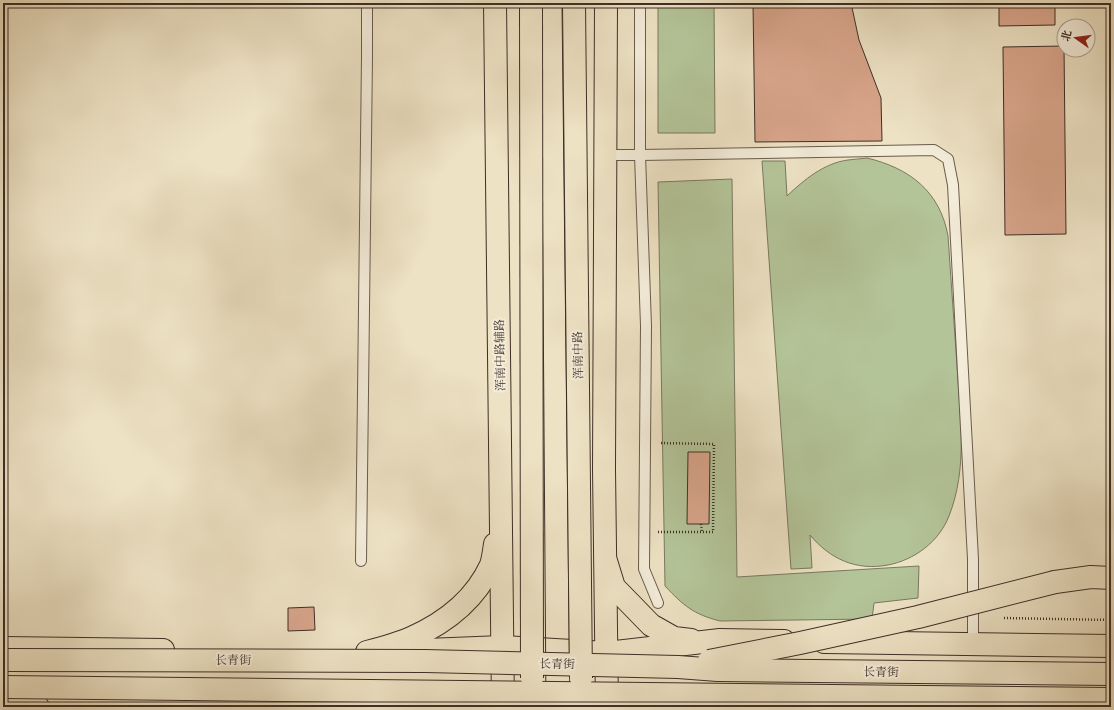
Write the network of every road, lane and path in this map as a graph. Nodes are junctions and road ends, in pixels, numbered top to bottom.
1 (366, 3) edge
2 (495, 3) edge
3 (531, 3) edge
4 (574, 3) edge
5 (606, 3) edge
6 (640, 3) edge
7 (605, 155) junction
8 (640, 156) junction
9 (657, 444) dead end
10 (502, 514) junction
11 (701, 524) dead end
12 (702, 532) junction
13 (657, 540) dead end
14 (361, 561) dead end
15 (606, 561) junction
16 (1111, 578) edge
17 (658, 603) dead end
18 (973, 617) junction
19 (1111, 620) edge
20 (704, 642) junction
21 (973, 644) junction
22 (1111, 646) edge
23 (502, 647) junction
24 (3, 648) edge
25 (367, 652) junction
26 (606, 653) junction
27 (3, 660) edge
28 (678, 667) junction
29 (1111, 674) edge
30 (3, 687) edge
31 (3, 698) edge
32 (1111, 699) edge
33 (38, 707) edge
34 (503, 707) edge
35 (533, 707) edge
36 (582, 707) edge
37 (607, 707) edge

1 - 14 lane
2 - 10 main road, 浑南中路辅路
3 - 35 main road, bridge
4 - 36 main road, 浑南中路, bridge
5 - 7 main road
6 - 8 lane
7 - 8 lane
7 - 15 main road
8 - 17 lane
8 - 18 lane
9 - 12 path
10 - 23 main road, 浑南中路辅路
10 - 25 main road
11 - 12 path
12 - 13 path
15 - 20 main road
15 - 26 main road
16 - 28 main road, bridge
18 - 19 path
18 - 21 lane
20 - 21 main road
20 - 26 main road
21 - 22 main road
23 - 25 main road
23 - 26 main road
23 - 34 main road, 浑南中路辅路
24 - 25 main road
26 - 37 main road
27 - 28 main road, 长青街, bridge
28 - 29 main road, 长青街, bridge
30 - 32 main road, 长青街, bridge
31 - 33 main road

